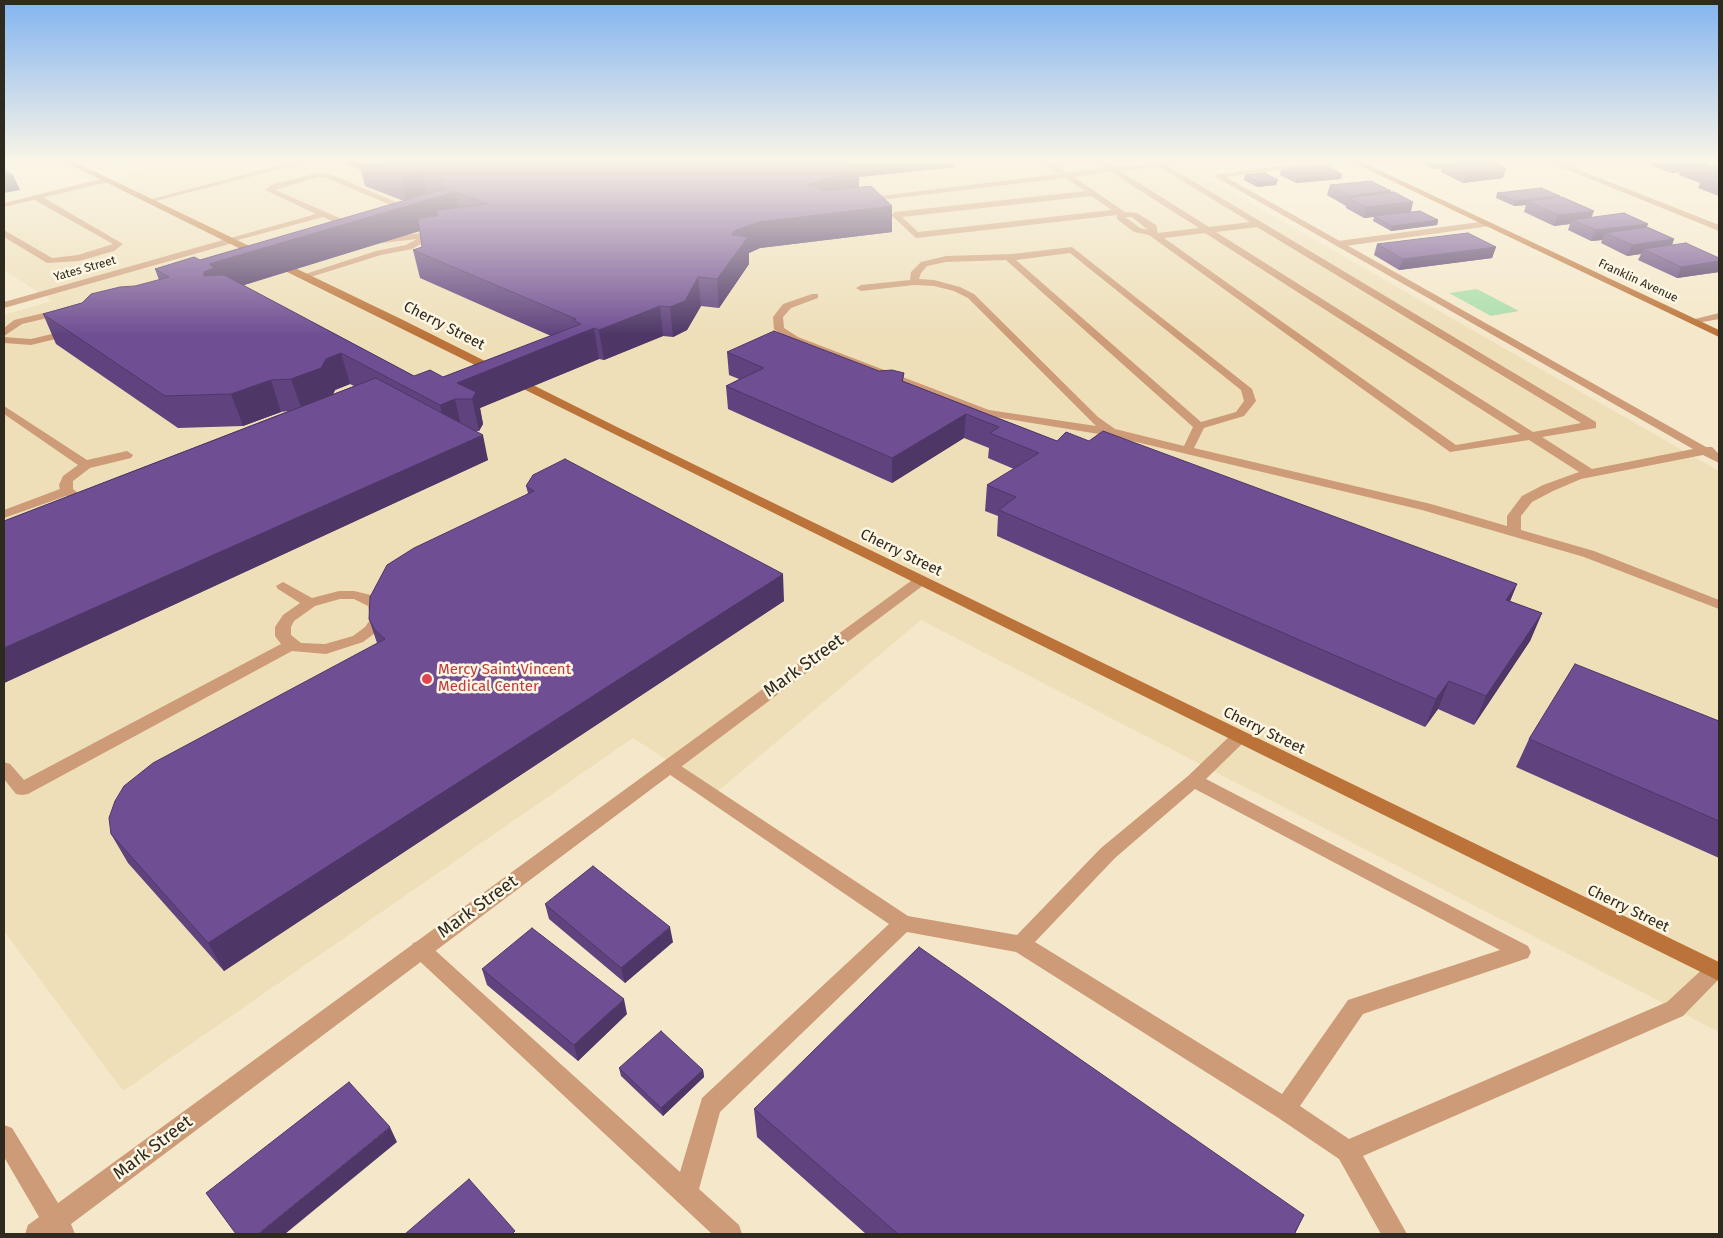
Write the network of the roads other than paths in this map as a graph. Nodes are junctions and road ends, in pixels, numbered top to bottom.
1 (77, 220) edge
2 (186, 220) edge
3 (304, 220) edge
4 (337, 220) edge
5 (434, 220) edge
6 (900, 220) edge
7 (1059, 220) edge
8 (1142, 220) edge
9 (1190, 220) edge
10 (1251, 220) edge
11 (1295, 220) edge
12 (1478, 220) edge
13 (1698, 220) edge
14 (1258, 224) junction
15 (1487, 224) junction
16 (1719, 228) edge
17 (1206, 230) junction
18 (4, 233) edge
19 (426, 235) junction
20 (1154, 235) junction
21 (382, 240) junction
22 (230, 241) junction
23 (1338, 244) junction
24 (379, 252) junction
25 (1012, 257) junction
26 (304, 276) junction
27 (914, 282) junction
28 (861, 288) dead end
29 (815, 296) dead end
30 (4, 305) edge
31 (52, 314) edge
32 (1719, 316) edge
33 (1692, 321) junction
34 (71, 328) edge
35 (4, 333) edge
36 (1719, 334) edge
37 (4, 340) edge
38 (4, 408) edge
39 (1199, 426) junction
40 (1111, 432) junction
41 (1531, 436) junction
42 (1719, 448) edge
43 (1187, 451) junction
44 (1704, 451) junction
45 (127, 455) dead end
46 (1719, 459) edge
47 (86, 466) junction
48 (1591, 474) junction
49 (67, 491) junction
50 (102, 497) edge
51 (4, 514) edge
52 (1514, 533) junction
53 (920, 580) junction
54 (283, 586) dead end
55 (310, 603) junction
56 (1719, 605) edge
57 (292, 645) junction
58 (1239, 737) junction
59 (669, 766) junction
60 (4, 768) edge
61 (1194, 780) junction
62 (903, 923) junction
63 (1021, 944) junction
64 (420, 949) junction
65 (1717, 971) edge
66 (1285, 1109) junction
67 (4, 1136) edge
68 (1347, 1151) junction
69 (686, 1194) junction
70 (52, 1230) edge
71 (730, 1234) edge
72 (1395, 1234) edge

1 - 18 street
2 - 22 main road, Cherry Street
3 - 22 street, Yates Street
4 - 21 street
5 - 19 street
6 - 7 street
8 - 20 street
9 - 17 street
10 - 14 street
11 - 23 street
12 - 15 main road, Franklin Avenue
13 - 16 street
14 - 17 street
14 - 41 street
15 - 23 street
15 - 33 main road, Franklin Avenue
17 - 20 street
17 - 41 street
19 - 21 street
19 - 24 street
20 - 41 street
21 - 24 street
22 - 26 main road, Cherry Street
22 - 30 street, Yates Street
23 - 44 street
24 - 26 street
25 - 27 street
25 - 39 street
25 - 39 street
26 - 53 main road, Cherry Street
27 - 28 street
27 - 40 street
29 - 40 street
31 - 35 street
32 - 33 street
33 - 36 main road, Franklin Avenue
34 - 37 street
38 - 47 street
39 - 43 street
40 - 43 street
41 - 48 street
42 - 44 street
43 - 52 street
44 - 46 street
44 - 48 street
45 - 47 street
47 - 49 street
48 - 52 street
49 - 50 street
49 - 51 street
52 - 56 street
53 - 58 main road, Cherry Street
53 - 59 street, Mark Street
54 - 55 street
55 - 57 street
55 - 57 street
57 - 60 street
58 - 61 street
58 - 65 main road, Cherry Street
59 - 62 street
59 - 64 street, Mark Street
61 - 63 street
61 - 66 street
62 - 63 street
62 - 69 street
63 - 66 street
64 - 69 street
64 - 70 street, Mark Street
65 - 68 street
66 - 68 street
67 - 70 street
68 - 72 street
69 - 71 street

